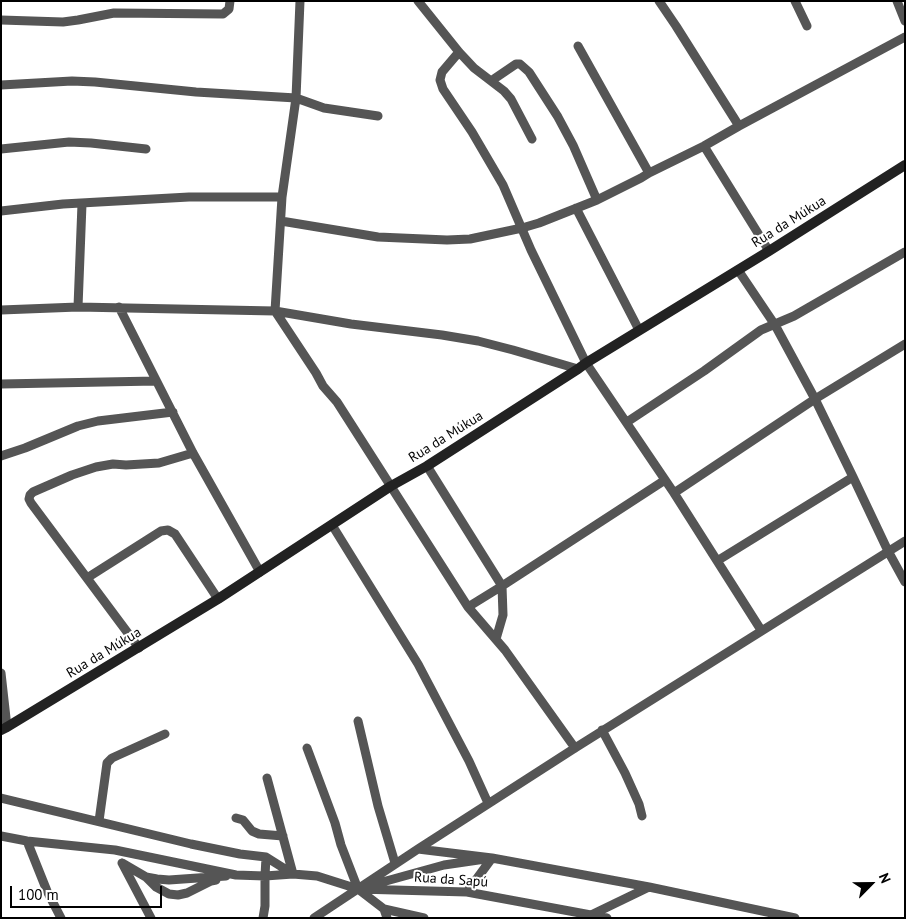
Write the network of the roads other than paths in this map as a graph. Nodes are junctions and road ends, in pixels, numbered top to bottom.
1 (230, 1) edge
2 (300, 1) edge
3 (418, 1) edge
4 (659, 1) edge
5 (794, 1) edge
6 (897, 1) edge
7 (1, 20) edge
8 (905, 21) edge
9 (807, 26) dead end
10 (905, 37) edge
11 (578, 46) dead end
12 (459, 52) junction
13 (491, 81) junction
14 (1, 85) edge
15 (296, 98) junction
16 (378, 116) dead end
17 (739, 126) junction
18 (532, 139) dead end
19 (704, 146) junction
20 (1, 149) edge
21 (146, 150) dead end
22 (905, 165) edge
23 (650, 173) junction
24 (282, 197) junction
25 (597, 200) junction
26 (82, 204) junction
27 (576, 208) junction
28 (1, 211) edge
29 (281, 221) junction
30 (522, 228) junction
31 (769, 251) junction
32 (905, 252) edge
33 (738, 270) junction
34 (78, 307) junction
35 (119, 307) junction
36 (1, 310) edge
37 (275, 311) junction
38 (775, 325) junction
39 (639, 330) junction
40 (905, 344) edge
41 (582, 366) junction
42 (156, 381) junction
43 (1, 384) edge
44 (815, 399) junction
45 (173, 412) junction
46 (627, 422) junction
47 (193, 453) junction
48 (1, 456) edge
49 (427, 466) junction
50 (854, 477) junction
51 (665, 480) junction
52 (391, 486) junction
53 (674, 493) junction
54 (332, 525) junction
55 (905, 541) edge
56 (888, 551) junction
57 (717, 561) junction
58 (260, 572) junction
59 (87, 578) junction
60 (905, 582) edge
61 (502, 586) junction
62 (218, 599) junction
63 (468, 607) junction
64 (761, 630) junction
65 (496, 638) junction
66 (138, 648) junction
67 (1, 672) edge
68 (358, 721) dead end
69 (4, 729) edge
70 (602, 730) junction
71 (165, 734) dead end
72 (308, 748) dead end
73 (575, 748) junction
74 (267, 778) dead end
75 (1, 798) edge
76 (488, 803) junction
77 (642, 816) dead end
78 (236, 818) dead end
79 (99, 821) junction
80 (1, 836) edge
81 (283, 836) junction
82 (27, 841) junction
83 (418, 849) junction
84 (115, 850) junction
85 (266, 857) junction
86 (492, 858) junction
87 (122, 863) junction
88 (395, 863) junction
89 (293, 874) junction
90 (236, 875) junction
91 (264, 876) junction
92 (146, 877) junction
93 (649, 887) junction
94 (358, 889) junction
95 (467, 892) junction
96 (386, 914) edge
97 (591, 915) junction
98 (61, 918) edge
99 (151, 918) edge
100 (263, 918) edge
101 (314, 918) edge
102 (424, 918) edge
103 (607, 918) edge
104 (795, 918) edge

1 - 7 street
2 - 15 street
3 - 12 street
4 - 17 street
5 - 9 street
6 - 8 street
10 - 17 street
11 - 23 street
12 - 13 street
12 - 30 street
13 - 18 street
13 - 25 street
14 - 15 street
15 - 16 street
15 - 24 street
17 - 19 street
19 - 23 street
19 - 31 street
20 - 21 street
22 - 31 street, Rua da Múkua
23 - 25 street
24 - 26 street
24 - 29 street
25 - 27 street
26 - 28 street
26 - 34 street
27 - 30 street
27 - 39 street
29 - 30 street
29 - 37 street
30 - 41 street
31 - 33 street, Rua da Múkua
32 - 38 street
33 - 38 street
33 - 39 street, Rua da Múkua
34 - 35 street
34 - 36 street
35 - 37 street
35 - 42 street
37 - 41 street
37 - 52 street
38 - 44 street
38 - 46 street
39 - 41 street, Rua da Múkua
40 - 44 street
41 - 46 street
41 - 49 street, Rua da Múkua
42 - 43 street
42 - 45 street
44 - 50 street
44 - 53 street
45 - 47 street
45 - 48 street
46 - 51 street
47 - 58 street
47 - 59 street
49 - 52 street, Rua da Múkua
49 - 61 street
50 - 56 street
50 - 57 street
51 - 53 street
51 - 61 street
52 - 54 street, Rua da Múkua
52 - 63 street
53 - 57 street
54 - 58 street, Rua da Múkua
54 - 76 street
55 - 56 street
56 - 60 street
56 - 64 street
57 - 64 street
58 - 62 street, Rua da Múkua
59 - 62 street
59 - 66 street
61 - 63 street
61 - 65 street
62 - 66 street, Rua da Múkua
63 - 65 street
64 - 70 street
65 - 73 street
66 - 69 street, Rua da Múkua
67 - 69 street
68 - 88 street
70 - 73 street
70 - 77 street
71 - 79 street
72 - 94 street
73 - 76 street
74 - 81 street
75 - 79 street, Rua da Sapú
76 - 83 street
78 - 81 street
79 - 85 street, Rua da Sapú
80 - 82 street, Rua da Sapú
81 - 89 street
82 - 84 street, Rua da Sapú
82 - 98 street
83 - 86 street
83 - 88 street
84 - 87 street
84 - 90 street, Rua da Sapú
85 - 89 street, Rua da Sapú
85 - 91 street
86 - 93 street
86 - 94 street
86 - 95 street
87 - 92 street
87 - 99 street
88 - 94 street
89 - 91 street, Rua da Sapú
89 - 94 street, Rua da Sapú
90 - 91 street, Rua da Sapú
90 - 92 street
90 - 92 street
91 - 100 street
93 - 97 street
93 - 104 street
94 - 95 street, Rua da Sapú
94 - 96 street
94 - 101 street
95 - 97 street, Rua da Sapú
96 - 102 street
97 - 103 street, Rua da Sapú

